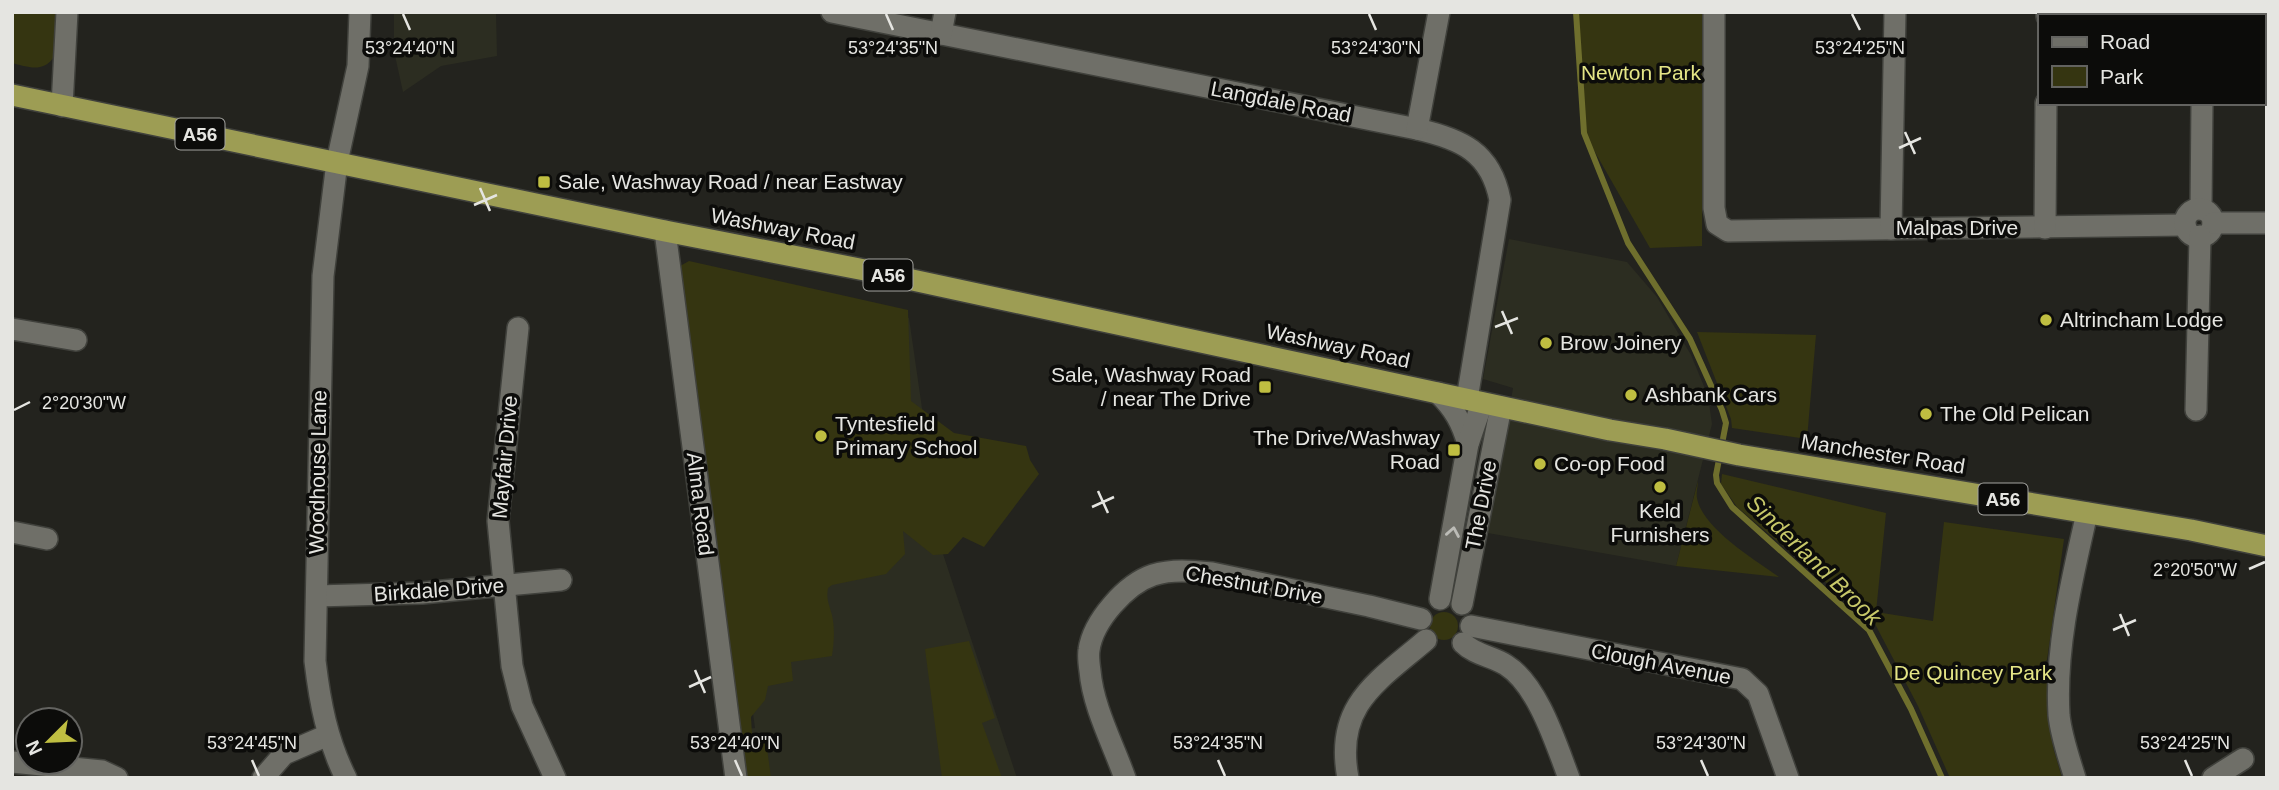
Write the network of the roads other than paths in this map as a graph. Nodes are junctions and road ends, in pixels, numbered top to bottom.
1 (67, 12) edge
2 (360, 12) edge
3 (832, 12) edge
4 (945, 12) edge
5 (1439, 12) edge
6 (1714, 12) edge
7 (1895, 12) edge
8 (941, 34) junction
9 (12, 95) edge
10 (2046, 105) edge
11 (2202, 105) edge
12 (62, 106) junction
13 (1417, 129) junction
14 (337, 163) junction
15 (2200, 223) junction
16 (2267, 223) edge
17 (2045, 228) junction
18 (1891, 229) junction
19 (665, 231) junction
20 (518, 328) dead end
21 (12, 330) edge
22 (76, 340) dead end
23 (1438, 393) junction
24 (1483, 403) junction
25 (2196, 410) dead end
26 (1468, 444) junction
27 (1739, 455) joint
28 (2087, 513) junction
29 (12, 533) edge
30 (47, 539) dead end
31 (2267, 546) edge
32 (561, 580) dead end
33 (505, 586) junction
34 (317, 596) junction
35 (1440, 599) junction
36 (1462, 604) junction
37 (1423, 630) junction
38 (1467, 634) junction
39 (328, 735) junction
40 (2242, 759) dead end
41 (12, 762) edge
42 (117, 778) edge
43 (263, 778) edge
44 (346, 778) edge
45 (555, 778) edge
46 (736, 778) edge
47 (1125, 778) edge
48 (1348, 778) edge
49 (1569, 778) edge
50 (1788, 778) edge
51 (2075, 778) edge
52 (2213, 778) edge

1 - 12 street
2 - 14 street, Woodhouse Lane
3 - 8 street, Langdale Road
4 - 8 street
5 - 13 street
6 - 18 street, Malpas Drive
7 - 18 street
8 - 13 street, Langdale Road
9 - 12 highway, Washway Road / A56
10 - 17 street
11 - 15 street
12 - 14 highway, Washway Road / A56
13 - 24 street, Langdale Road
14 - 19 highway, Washway Road / A56
14 - 34 street, Woodhouse Lane
15 - 16 street, Malpas Drive
15 - 17 street, Malpas Drive
15 - 25 street
17 - 18 street, Malpas Drive
19 - 23 highway, Washway Road / A56
19 - 46 street, Alma Road
20 - 33 street, Mayfair Drive
21 - 22 street
23 - 24 highway, Washway Road / A56
23 - 26 street, The Drive
24 - 26 street, The Drive
24 - 27 highway, Washway Road / A56
24 - 36 street, The Drive
35 -> 26 street, The Drive
27 - 28 highway, Manchester Road / A56
28 - 31 highway, Manchester Road / A56
28 - 51 street
29 - 30 street
32 - 33 street, Birkdale Drive
33 - 34 street, Birkdale Drive
33 - 45 street, Mayfair Drive
34 - 39 street, Woodhouse Lane
35 - 36 street
35 - 37 street
36 - 38 street
37 - 38 street
37 - 47 street, Chestnut Drive
37 - 48 street
38 - 49 street
38 - 50 street, Clough Avenue
39 - 43 street
39 - 44 street, Woodhouse Lane
40 - 52 street
41 - 42 street

